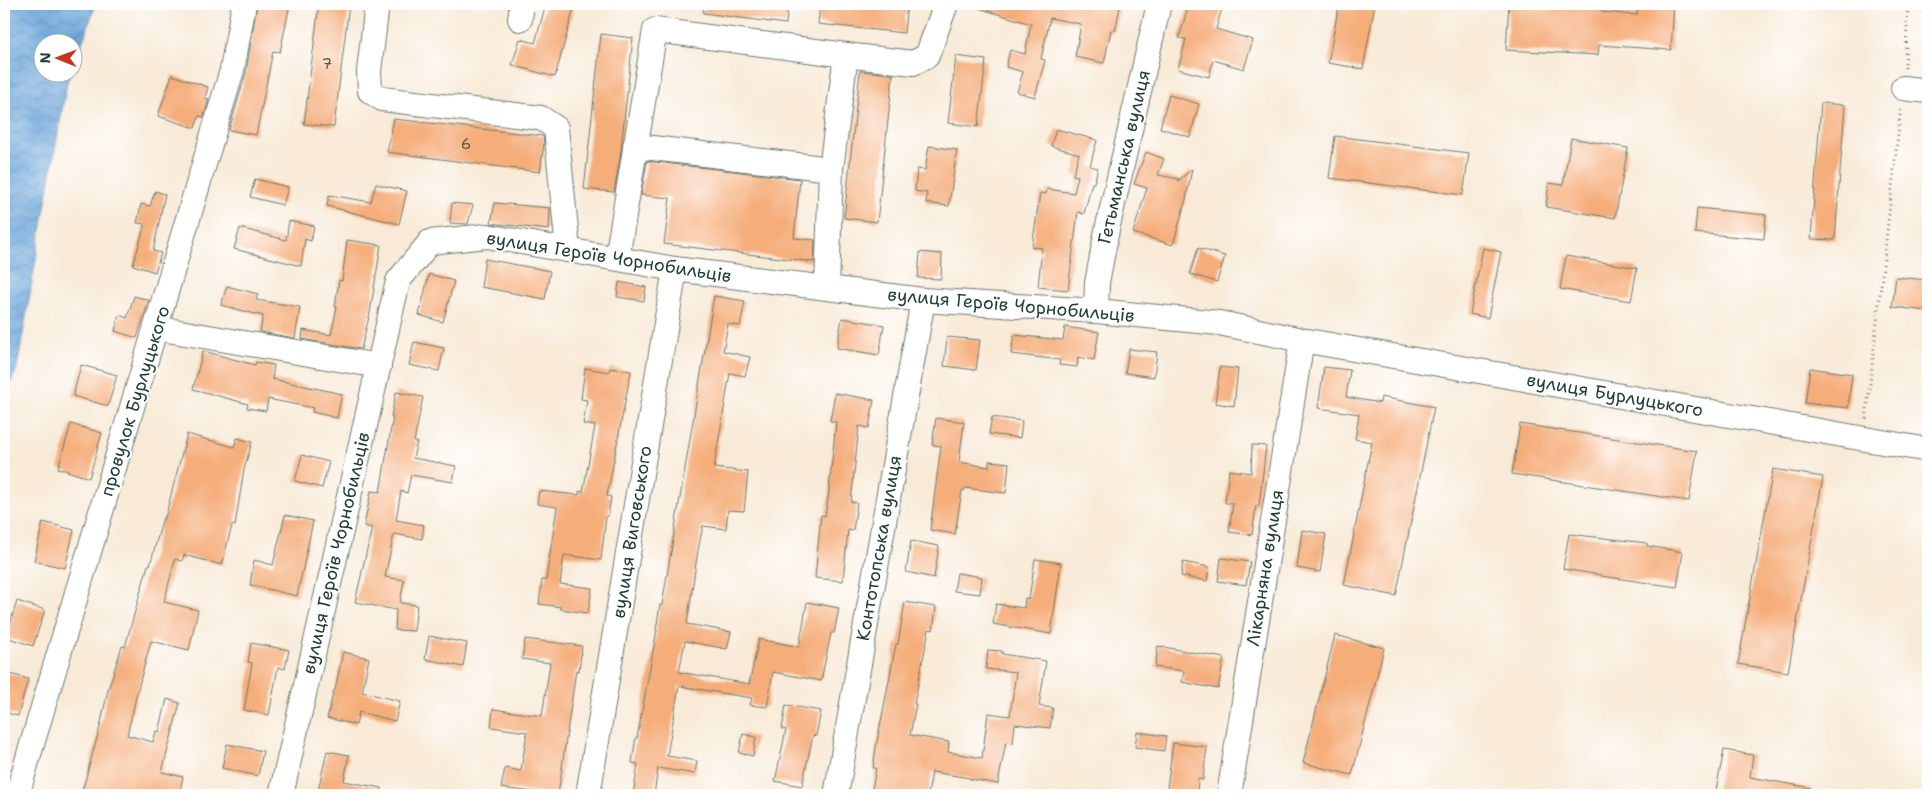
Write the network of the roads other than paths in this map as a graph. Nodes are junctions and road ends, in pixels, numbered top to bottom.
1 (244, 4) edge
2 (377, 4) edge
3 (946, 4) edge
4 (1159, 4) edge
5 (846, 55) junction
6 (1903, 88) road end
7 (1928, 91) edge
8 (636, 146) junction
9 (831, 170) junction
10 (568, 250) junction
11 (617, 258) junction
12 (675, 269) junction
13 (827, 288) junction
14 (923, 300) junction
15 (1096, 311) junction
16 (156, 328) junction
17 (1302, 340) junction
18 (379, 366) junction
19 (1928, 450) edge
20 (17, 795) edge
21 (280, 795) edge
22 (588, 795) edge
23 (836, 795) edge
24 (1229, 795) edge

1 - 16 street, провулок Бурлуцького
2 - 10 street
3 - 5 street
4 - 15 street, Гетьманська вулиця
5 - 8 street
5 - 9 street
6 - 7 street
8 - 9 street
8 - 11 street
9 - 13 street
10 - 11 street, вулиця Героїв Чорнобильців
10 - 18 street, вулиця Героїв Чорнобильців
11 - 12 street, вулиця Героїв Чорнобильців
12 - 13 street, вулиця Героїв Чорнобильців
12 - 22 street, вулиця Виговського
13 - 14 street, вулиця Героїв Чорнобильців
14 - 15 street, вулиця Героїв Чорнобильців
14 - 23 street, Контотопська вулиця
15 - 17 street, вулиця Героїв Чорнобильців
16 - 18 street
16 - 20 street, провулок Бурлуцького
17 - 19 street, вулиця Бурлуцького
17 - 24 street, Лікарняна вулиця
18 - 21 street, вулиця Героїв Чорнобильців

